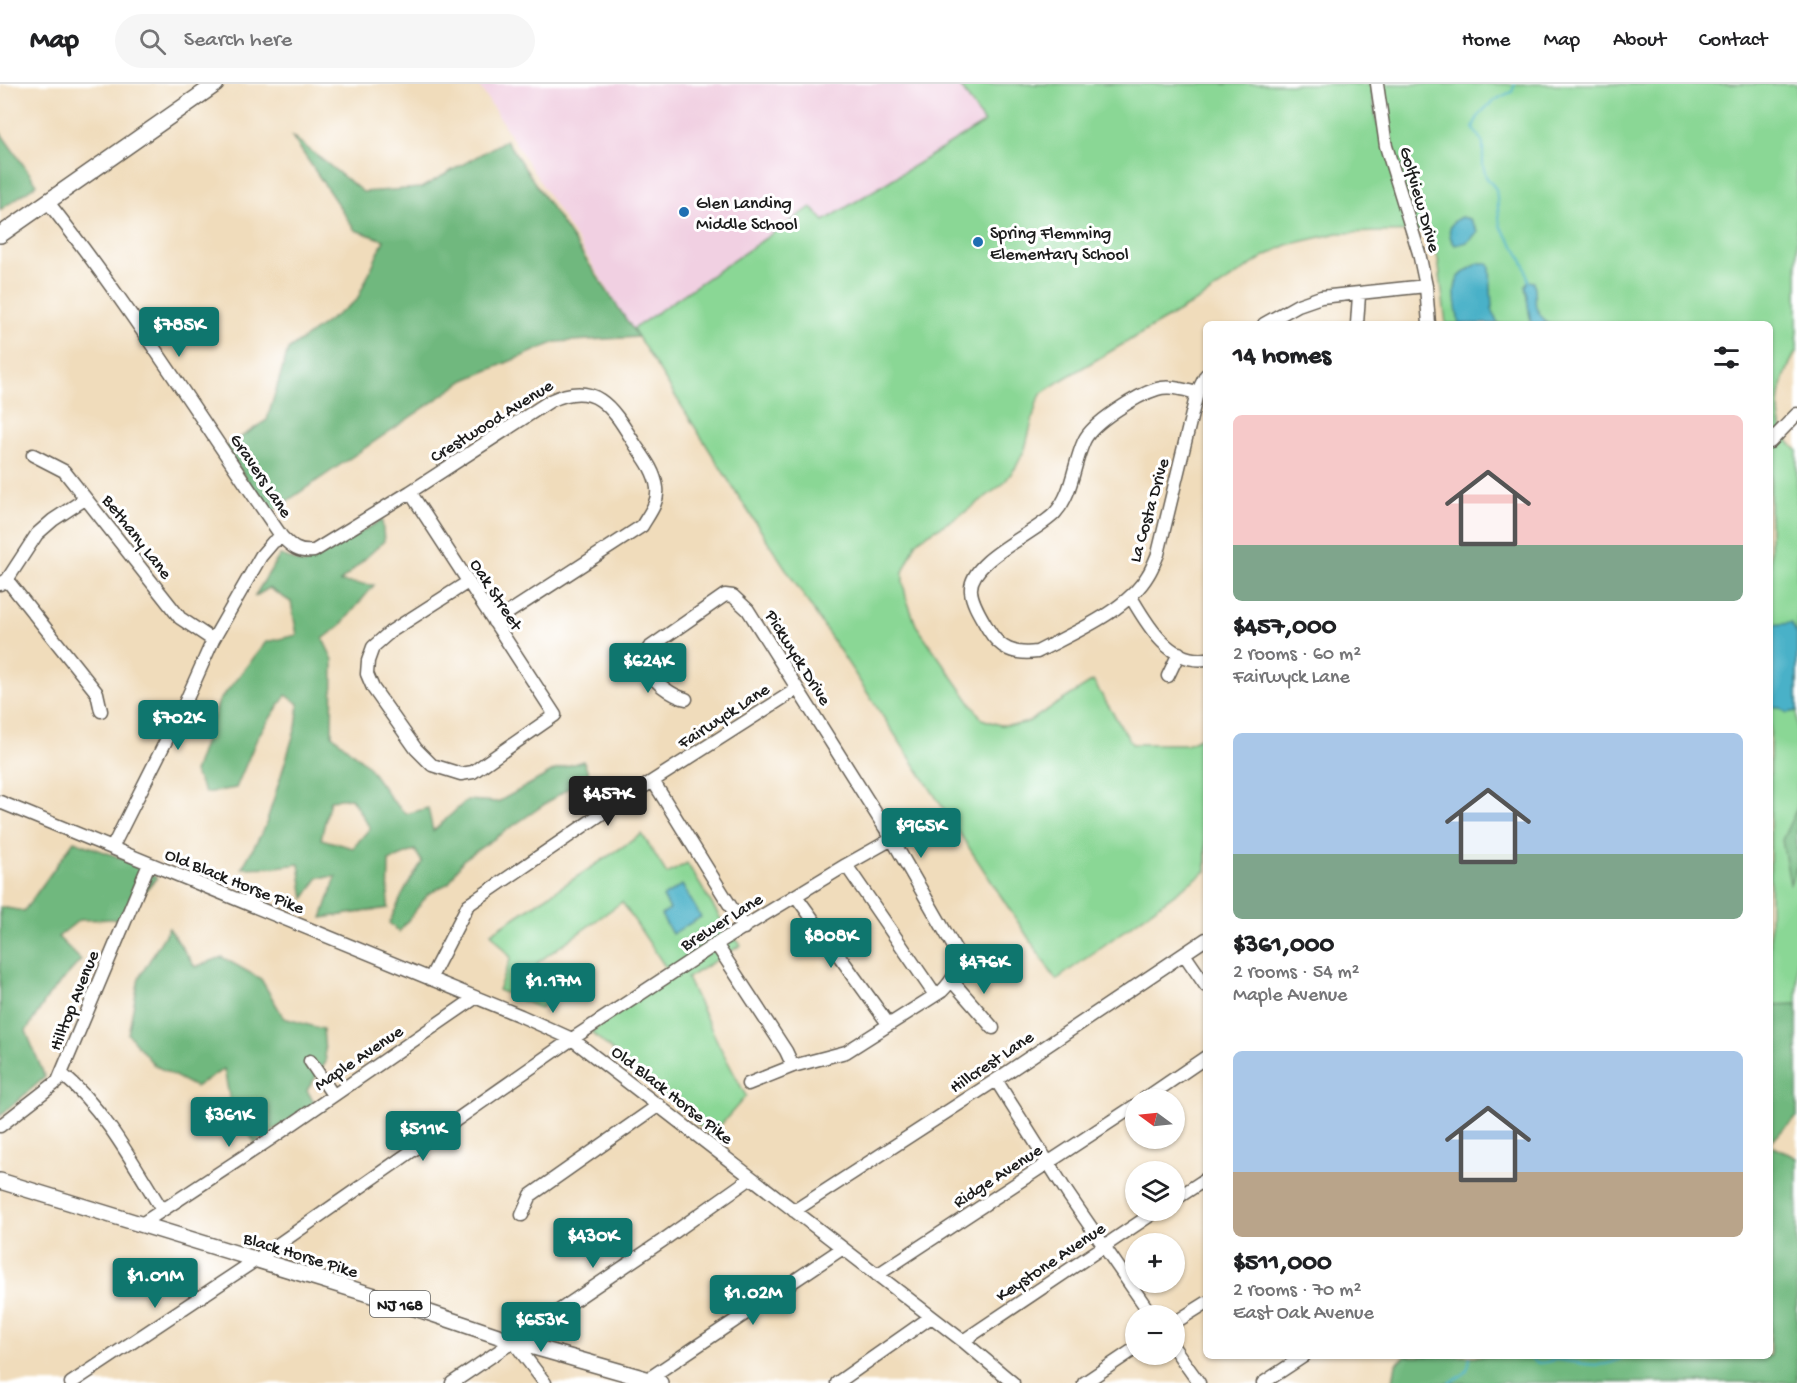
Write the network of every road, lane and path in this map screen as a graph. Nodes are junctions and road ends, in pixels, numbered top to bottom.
1 (216, 84) edge
2 (1377, 84) edge
3 (46, 201) junction
4 (0, 235) edge
5 (1426, 286) junction
6 (1359, 295) junction
7 (1269, 321) edge
8 (1357, 321) edge
9 (1429, 321) edge
10 (1203, 381) edge
11 (1197, 393) junction
12 (1797, 414) edge
13 (1773, 439) edge
14 (33, 455) dead end
15 (410, 492) junction
16 (85, 499) junction
17 (282, 537) junction
18 (4, 582) edge
19 (468, 582) junction
20 (1131, 597) junction
21 (494, 622) junction
22 (213, 640) junction
23 (1179, 653) junction
24 (1203, 659) edge
25 (1168, 676) dead end
26 (797, 688) junction
27 (686, 699) dead end
28 (101, 711) dead end
29 (653, 781) junction
30 (0, 802) edge
31 (892, 840) junction
32 (112, 848) junction
33 (149, 864) junction
34 (846, 865) junction
35 (796, 896) junction
36 (744, 928) junction
37 (1203, 941) edge
38 (716, 944) junction
39 (1184, 954) junction
40 (430, 979) junction
41 (952, 981) junction
42 (1203, 982) edge
43 (935, 996) junction
44 (476, 998) junction
45 (889, 1025) junction
46 (993, 1028) dead end
47 (572, 1039) junction
48 (1203, 1059) edge
49 (310, 1061) dead end
50 (793, 1066) junction
51 (62, 1074) junction
52 (996, 1080) junction
53 (748, 1084) dead end
54 (1159, 1089) edge
55 (333, 1095) junction
56 (659, 1105) junction
57 (1125, 1112) edge
58 (0, 1126) edge
59 (1049, 1163) junction
60 (751, 1178) junction
61 (0, 1181) edge
62 (1203, 1181) edge
63 (1185, 1193) edge
64 (162, 1210) junction
65 (794, 1210) junction
66 (522, 1215) dead end
67 (1142, 1221) edge
68 (140, 1225) junction
69 (1104, 1246) junction
70 (843, 1248) junction
71 (256, 1260) junction
72 (877, 1275) junction
73 (1144, 1305) edge
74 (1203, 1306) edge
75 (1185, 1316) edge
76 (931, 1317) junction
77 (513, 1341) junction
78 (963, 1341) junction
79 (1125, 1355) edge
80 (1299, 1359) edge
81 (1185, 1363) edge
82 (649, 1382) edge
83 (71, 1383) edge
84 (452, 1383) edge
85 (545, 1383) edge
86 (837, 1383) edge
87 (1013, 1383) edge
88 (1084, 1383) edge
89 (1199, 1383) edge
90 (1263, 1383) edge

1 - 3 main road
2 - 5 street, Golfview Drive
3 - 4 main road
3 - 17 street, Gravers Lane
5 - 6 street
5 - 9 street, Golfview Drive
6 - 7 street
6 - 8 street
10 - 11 street, La Costa Drive
11 - 20 street, La Costa Drive
11 - 20 street, La Costa Drive
12 - 13 street
14 - 16 street, Bethany Lane
15 - 17 street, Crestwood Avenue
15 - 19 street, Oak Street
15 - 21 street, Crestwood Avenue
16 - 18 street
16 - 22 street, Bethany Lane
17 - 22 street, Gravers Lane
18 - 28 street
19 - 21 street, Oak Street
19 - 21 street, Oak Street
20 - 23 street
22 - 32 street, Gravers Lane
23 - 24 street
23 - 25 street
26 - 27 street, Pickwyck Drive
26 - 29 street, Fairwyck Lane
26 - 31 street, Pickwyck Drive
29 - 36 street
29 - 40 street, Fairwyck Lane
30 - 32 street, Old Black Horse Pike
31 - 34 street, Brewer Lane
31 - 41 street, Pickwyck Drive
32 - 33 street, Old Black Horse Pike
33 - 40 street, Old Black Horse Pike
33 - 51 street, Hilltop Avenue
34 - 35 street, Brewer Lane
34 - 43 street
35 - 36 street, Brewer Lane
35 - 45 street
36 - 38 street, Brewer Lane
37 - 39 street, Hillcrest Lane
38 - 47 street, Brewer Lane
38 - 50 street
39 - 42 street
39 - 52 street, Hillcrest Lane
40 - 44 street, Old Black Horse Pike
41 - 43 street
41 - 46 street
43 - 45 street
44 - 47 street, Old Black Horse Pike
44 - 55 street, Maple Avenue
45 - 50 street
47 - 56 street, Old Black Horse Pike
47 - 71 street, Brewer Lane
48 - 54 street
49 - 55 street
50 - 53 street
51 - 58 street, Hilltop Avenue
51 - 64 street
52 - 59 street
52 - 65 street, Hillcrest Lane
55 - 64 street, Maple Avenue
56 - 60 street, Old Black Horse Pike
56 - 66 street
57 - 59 street, Ridge Avenue
59 - 69 street
59 - 72 street, Ridge Avenue
60 - 65 street, Old Black Horse Pike
60 - 77 street
61 - 68 main road, Black Horse Pike / NJ 168
62 - 63 street
64 - 68 street, Maple Avenue
65 - 70 street, Old Black Horse Pike
67 - 69 street, Keystone Avenue
68 - 71 main road, Black Horse Pike / NJ 168
69 - 73 street
69 - 78 street, Keystone Avenue
70 - 72 street, Old Black Horse Pike
70 - 82 street
71 - 77 main road, Black Horse Pike / NJ 168
71 - 83 street, Brewer Lane
72 - 76 street, Old Black Horse Pike
74 - 75 street
76 - 78 street, Old Black Horse Pike
76 - 86 street
77 - 82 main road, Black Horse Pike / NJ 168
77 - 84 street
77 - 85 street
78 - 87 street, Old Black Horse Pike
79 - 88 street
80 - 90 street
81 - 89 street

